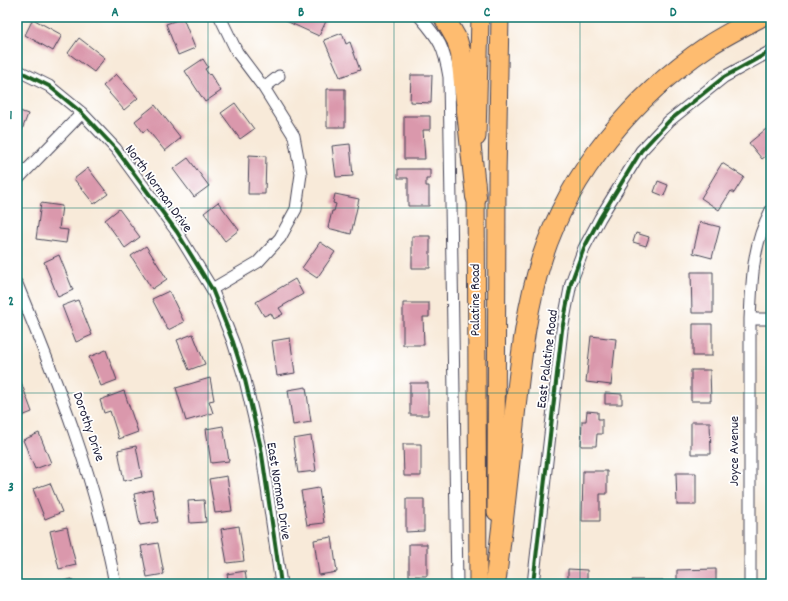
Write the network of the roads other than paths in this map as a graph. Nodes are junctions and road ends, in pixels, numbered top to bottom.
1 (220, 17) edge
2 (420, 17) edge
3 (444, 17) edge
4 (480, 17) edge
5 (500, 17) edge
6 (760, 17) edge
7 (771, 51) edge
8 (17, 70) edge
9 (279, 76) dead end
10 (264, 88) junction
11 (82, 114) junction
12 (17, 180) edge
13 (476, 197) junction
14 (771, 210) edge
15 (17, 284) edge
16 (212, 288) junction
17 (750, 319) junction
18 (771, 319) edge
19 (490, 582) edge
20 (115, 584) edge
21 (281, 584) edge
22 (457, 584) edge
23 (533, 584) edge
24 (750, 584) edge

1 - 10 street
2 - 22 street
3 - 13 highway
4 - 13 main road, Palatine Road
5 - 19 main road, Palatine Road
6 - 19 highway
7 - 23 street, East Palatine Road
8 - 11 street, North Norman Drive
9 - 10 street
10 - 16 street
11 - 12 street
11 - 16 street, North Norman Drive
13 - 19 main road, Palatine Road
14 - 17 street, Joyce Avenue
15 - 20 street, Dorothy Drive
16 - 21 street, East Norman Drive
17 - 18 street
17 - 24 street, Joyce Avenue

